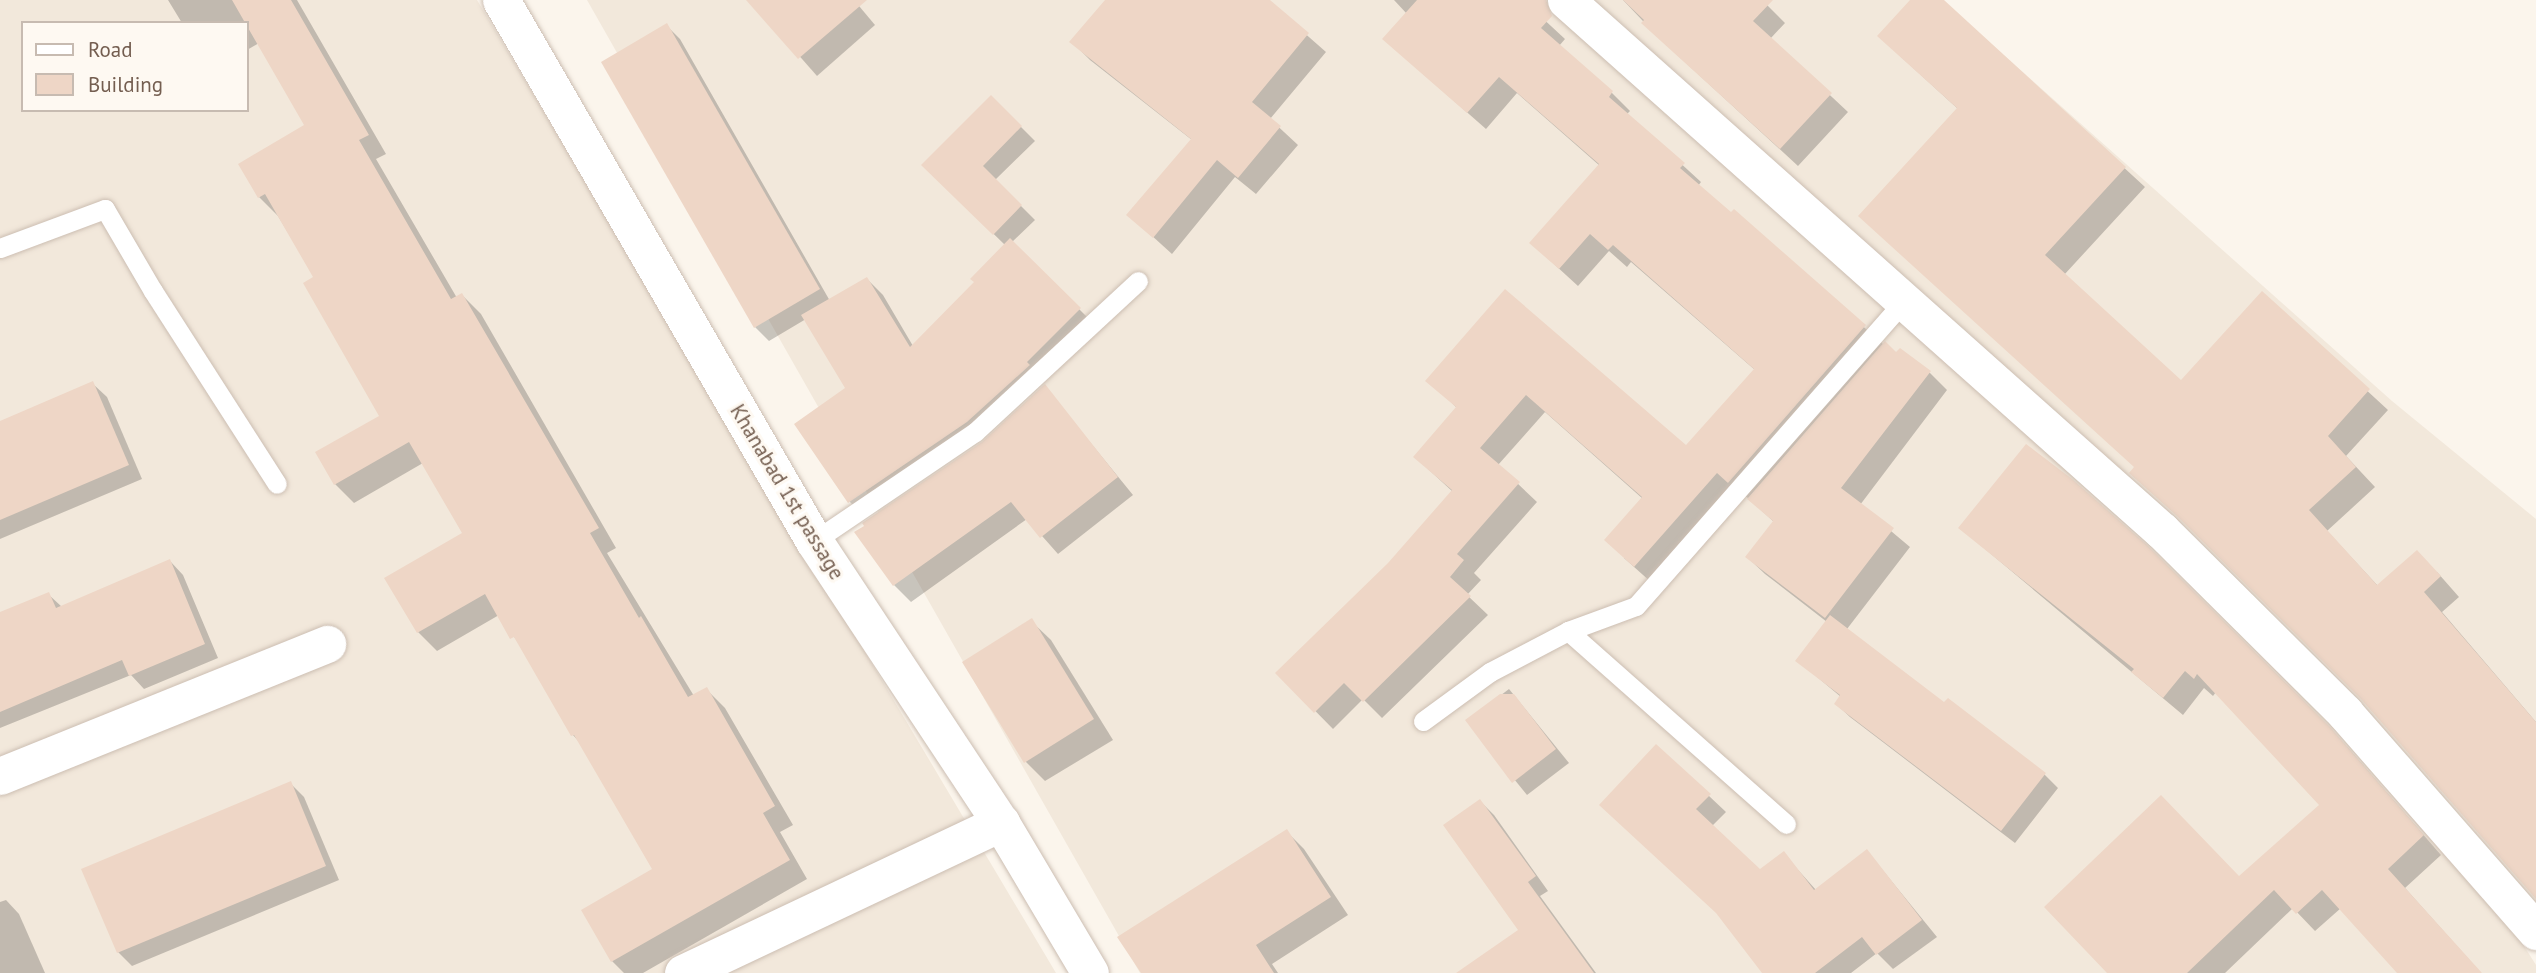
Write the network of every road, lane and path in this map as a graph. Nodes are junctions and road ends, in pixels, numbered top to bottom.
1 (502, 0) edge
2 (1566, 0) edge
3 (0, 248) edge
4 (1138, 281) dead end
5 (1903, 302) junction
6 (277, 484) dead end
7 (814, 541) junction
8 (1568, 631) junction
9 (327, 643) dead end
10 (1423, 721) dead end
11 (0, 776) edge
12 (1001, 824) junction
13 (1786, 824) dead end
14 (2536, 931) edge
15 (684, 973) edge
16 (1090, 973) edge

1 - 7 street, Khanabad 1st passage
2 - 5 street
3 - 6 lane
4 - 7 lane
5 - 8 lane
5 - 14 street
7 - 12 street, Khanabad 1st passage
8 - 10 lane
8 - 13 lane
9 - 11 street
12 - 15 street
12 - 16 street, Khanabad 1st passage

